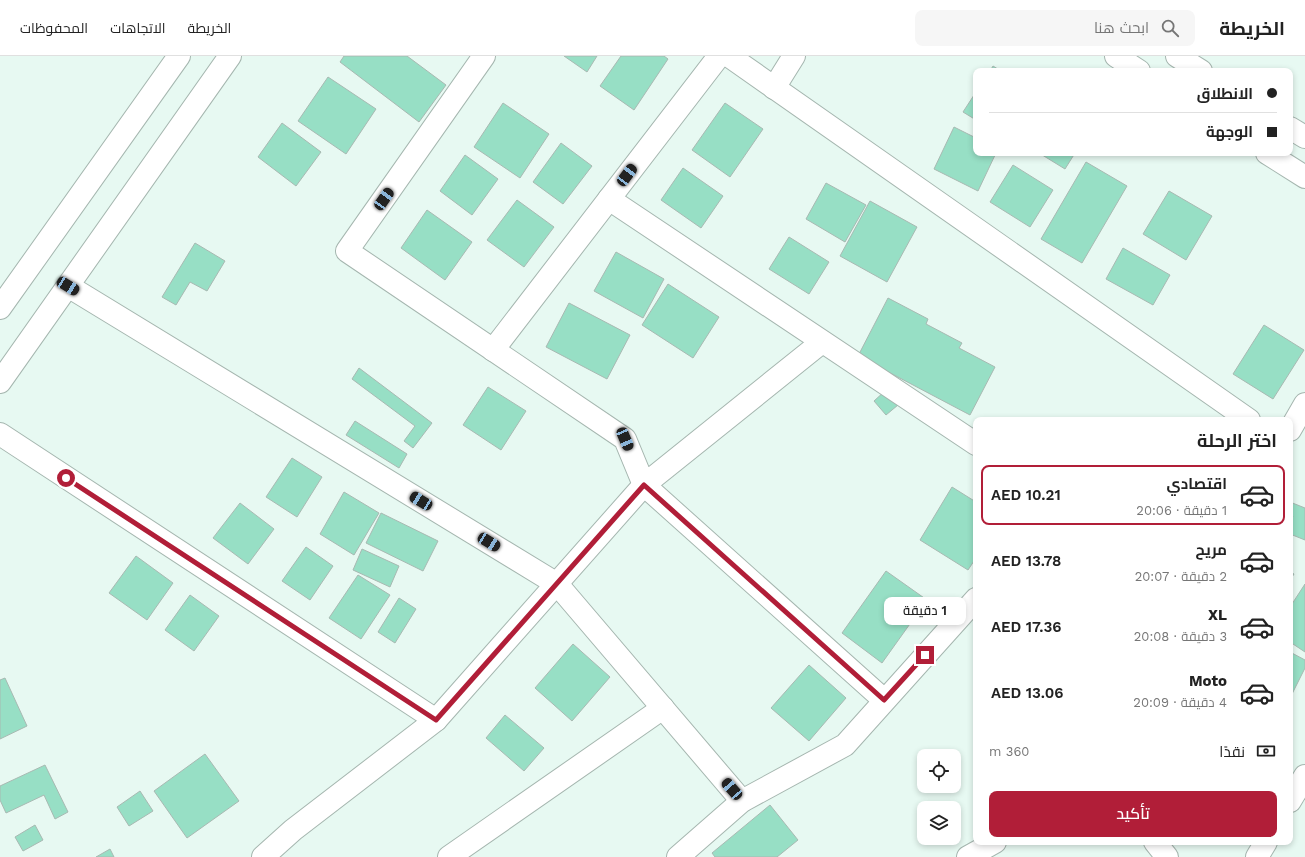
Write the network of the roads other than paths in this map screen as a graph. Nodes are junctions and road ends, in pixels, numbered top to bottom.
1 (179, 56) edge
2 (230, 56) edge
3 (484, 56) edge
4 (719, 56) edge
5 (729, 56) edge
6 (794, 56) edge
7 (1116, 56) edge
8 (1177, 56) edge
9 (1134, 68) edge
10 (1196, 68) edge
11 (774, 88) junction
12 (1293, 130) edge
13 (1305, 137) edge
14 (1272, 156) edge
15 (1305, 177) edge
16 (609, 199) junction
17 (68, 286) junction
18 (0, 308) edge
19 (822, 342) junction
20 (493, 350) junction
21 (0, 382) edge
22 (1305, 404) edge
23 (1245, 417) edge
24 (1293, 425) edge
25 (0, 434) edge
26 (973, 442) edge
27 (644, 485) junction
28 (557, 584) junction
29 (973, 602) edge
30 (884, 700) junction
31 (663, 708) junction
32 (436, 720) junction
33 (1305, 776) edge
34 (1293, 796) edge
35 (742, 801) junction
36 (989, 845) edge
37 (1157, 845) edge
38 (1264, 845) edge
39 (263, 857) edge
40 (449, 857) edge
41 (678, 857) edge
42 (968, 857) edge
43 (1167, 857) edge
44 (1257, 857) edge

1 - 18 street
2 - 17 street
3 - 20 street
4 - 16 street
5 - 11 street
6 - 11 street
7 - 9 street
8 - 10 street
11 - 23 street
12 - 13 street
14 - 15 street
16 - 19 street
16 - 20 street
17 - 21 street
17 - 28 street
19 - 26 street
19 - 27 street
20 - 27 street
22 - 24 street
25 - 32 street
27 - 28 street
27 - 30 street
28 - 31 street
28 - 32 street
29 - 30 street
30 - 35 street
31 - 35 street
31 - 40 street
32 - 39 street
33 - 34 street
35 - 41 street
36 - 42 street
37 - 43 street
38 - 44 street

